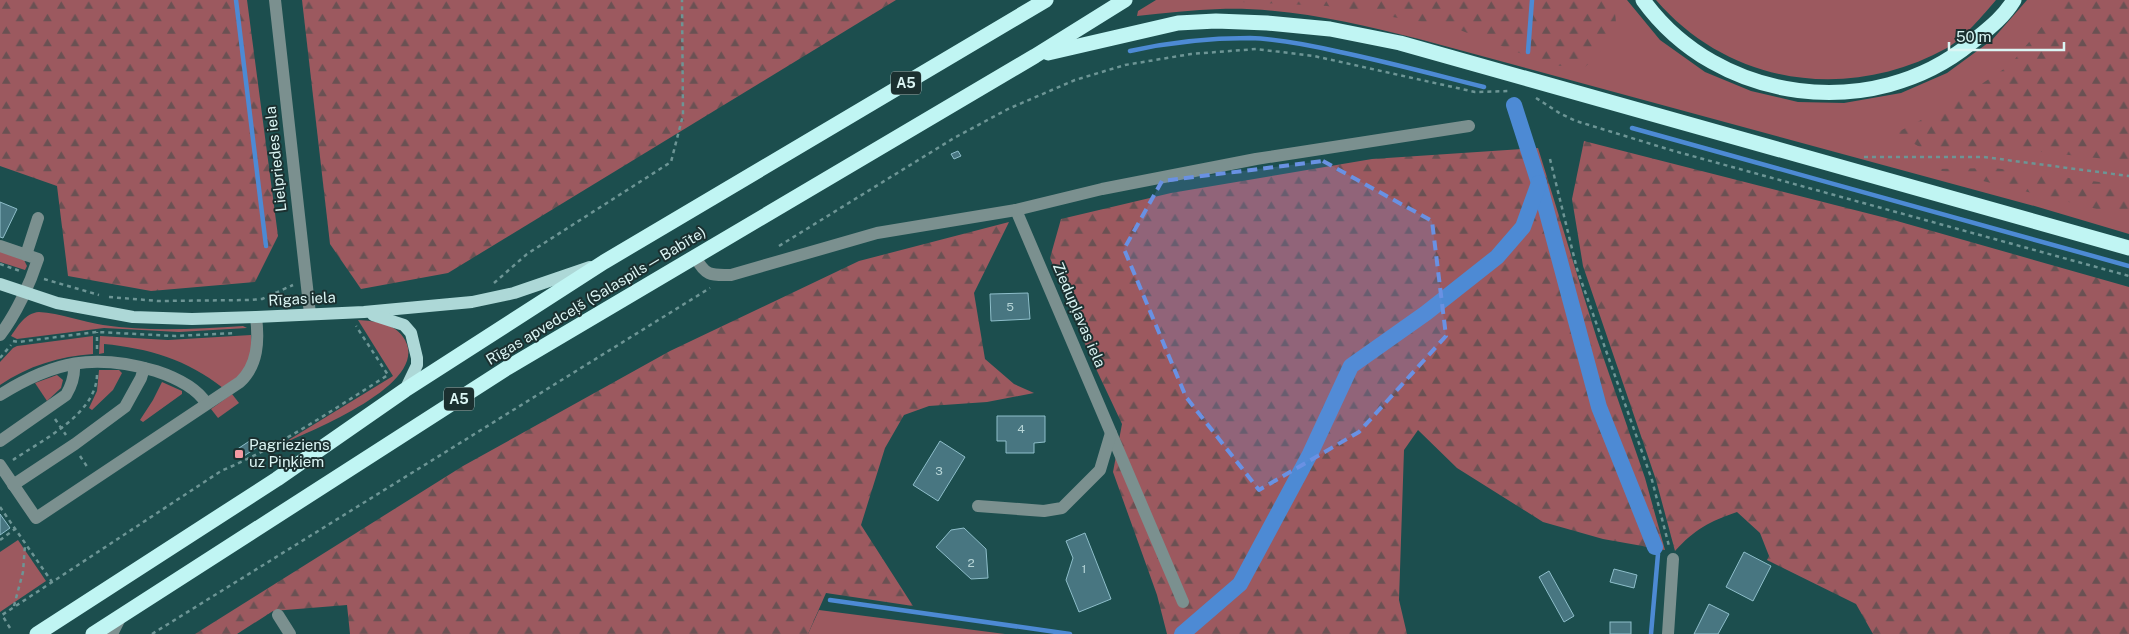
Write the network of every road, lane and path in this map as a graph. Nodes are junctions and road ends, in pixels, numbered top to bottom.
1 (275, 0) edge
2 (682, 0) edge
3 (1125, 0) edge
4 (1643, 0) edge
5 (2014, 0) edge
6 (1041, 2) edge
7 (1034, 56) junction
8 (1518, 92) dead end
9 (1533, 97) dead end
10 (1469, 126) dead end
11 (1861, 157) dead end
12 (1550, 159) dead end
13 (2129, 176) edge
14 (1016, 210) junction
15 (38, 218) dead end
16 (0, 246) edge
17 (2129, 248) edge
18 (772, 249) dead end
19 (26, 255) junction
20 (696, 258) junction
21 (604, 262) junction
22 (0, 264) edge
23 (33, 275) junction
24 (731, 275) junction
25 (2129, 276) edge
26 (306, 282) junction
27 (0, 284) edge
28 (492, 284) dead end
29 (24, 292) junction
30 (358, 312) junction
31 (310, 314) junction
32 (256, 317) junction
33 (0, 335) edge
34 (13, 341) dead end
35 (0, 358) edge
36 (74, 364) junction
37 (144, 368) junction
38 (405, 390) junction
39 (0, 395) edge
40 (206, 403) junction
41 (48, 408) junction
42 (1111, 434) junction
43 (0, 441) edge
44 (73, 446) junction
45 (0, 465) edge
46 (95, 478) junction
47 (13, 485) junction
48 (978, 506) dead end
49 (0, 507) edge
50 (15, 529) junction
51 (0, 540) edge
52 (25, 544) junction
53 (1673, 559) joint
54 (52, 582) junction
55 (1183, 602) dead end
56 (14, 607) junction
57 (278, 615) dead end
58 (121, 616) junction
59 (10, 628) dead end
60 (37, 634) edge
61 (93, 634) edge
62 (112, 634) edge
63 (152, 634) edge
64 (290, 634) edge
65 (1668, 634) edge

1 - 26 street, Lielpriedes iela
2 - 28 path
3 - 7 highway, Rīgas apvedceļš (Salaspils — Babīte) / A5
4 - 5 highway
6 - 21 highway, Rīgas apvedceļš (Salaspils — Babīte) / A5
7 - 17 highway
7 - 20 highway, Rīgas apvedceļš (Salaspils — Babīte) / A5
8 - 18 path
9 - 25 path
10 - 14 street
11 - 13 path
12 - 53 path
14 - 24 street
14 - 42 street, Ziedupļavas iela
15 - 19 street
16 - 19 street
19 - 23 street
20 - 24 street
20 - 58 highway, Rīgas apvedceļš (Salaspils — Babīte) / A5
21 - 30 main road, Rīgas iela
21 - 38 highway, Rīgas apvedceļš (Salaspils — Babīte) / A5
22 - 23 path
23 - 26 path
23 - 29 street
24 - 63 path
26 - 31 street, Lielpriedes iela
27 - 29 main road, Rīgas iela
29 - 32 main road, Rīgas iela
29 - 33 street
30 - 31 main road, Rīgas iela
30 - 38 main road
30 - 54 path
31 - 32 main road, Rīgas iela
32 - 40 street
34 - 35 path
36 - 37 street
36 - 39 street
36 - 41 street
37 - 40 street
37 - 44 street
38 - 60 highway, Rīgas apvedceļš (Salaspils — Babīte) / A5
40 - 46 street
41 - 43 street
41 - 44 path
42 - 48 street
42 - 55 street, Ziedupļavas iela
44 - 46 path
44 - 47 street
45 - 47 street
46 - 47 street
49 - 50 path
50 - 51 path
50 - 52 path
52 - 54 path
52 - 56 path
53 - 65 street
54 - 56 path
56 - 59 path
57 - 64 street
58 - 61 highway, Rīgas apvedceļš (Salaspils — Babīte) / A5
58 - 62 street

